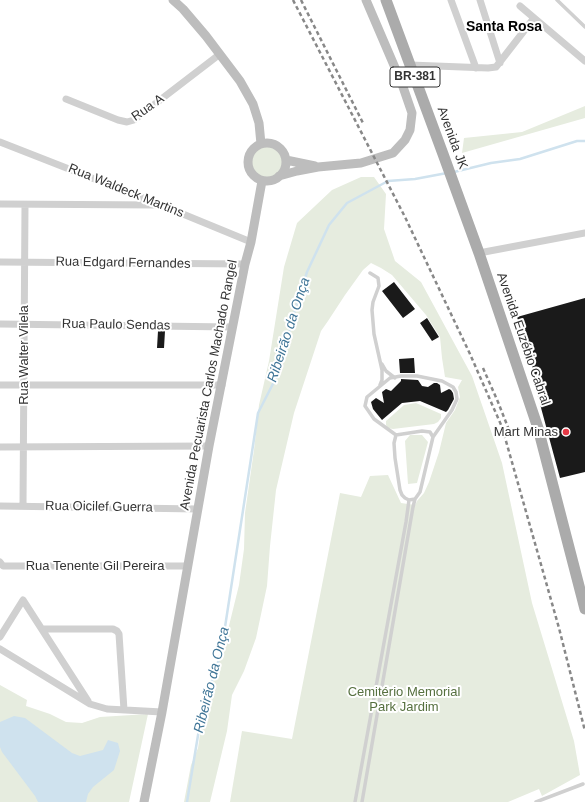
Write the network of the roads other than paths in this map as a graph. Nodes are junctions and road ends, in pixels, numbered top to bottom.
1 (173, 0) edge
2 (366, 0) edge
3 (386, 0) edge
4 (451, 0) edge
5 (480, 0) edge
6 (557, 0) edge
7 (520, 6) dead end
8 (534, 18) junction
9 (585, 27) edge
10 (220, 54) junction
11 (585, 61) edge
12 (500, 63) junction
13 (410, 65) junction
14 (476, 68) junction
15 (66, 99) dead end
16 (0, 142) edge
17 (261, 144) junction
18 (286, 160) junction
19 (318, 167) junction
20 (279, 176) junction
21 (262, 181) junction
22 (458, 196) joint
23 (0, 204) edge
24 (26, 205) junction
25 (161, 205) junction
26 (585, 233) edge
27 (251, 242) junction
28 (479, 253) junction
29 (0, 262) edge
30 (25, 262) junction
31 (245, 264) junction
32 (370, 273) dead end
33 (0, 324) edge
34 (25, 324) junction
35 (232, 327) junction
36 (380, 360) junction
37 (395, 378) junction
38 (222, 384) junction
39 (0, 385) edge
40 (24, 385) junction
41 (378, 388) junction
42 (396, 435) junction
43 (433, 437) junction
44 (209, 446) junction
45 (0, 447) edge
46 (24, 447) junction
47 (415, 499) junction
48 (409, 500) junction
49 (0, 506) edge
50 (23, 506) junction
51 (198, 509) junction
52 (2, 564) edge
53 (188, 566) junction
54 (585, 609) edge
55 (42, 629) junction
56 (0, 637) edge
57 (0, 649) edge
58 (90, 704) junction
59 (124, 710) junction
60 (162, 712) junction
61 (583, 784) dead end
62 (144, 802) edge
63 (355, 802) edge
64 (362, 802) edge
65 (536, 802) edge

1 - 10 street
2 - 19 street
3 - 13 main road, Avenida JK / BR-381
4 - 14 street
5 - 12 street
6 - 9 lane
7 - 8 street
8 - 11 street
8 - 12 street
10 - 15 street, Rua A
10 - 17 street
12 - 14 street
13 - 14 street
13 - 22 main road, Avenida JK / BR-381
16 - 25 street, Rua Waldeck Martins
17 - 18 street
17 - 21 street
18 - 19 street
18 - 20 street
19 - 20 street
20 - 21 street
21 - 27 street, Avenida Pecuarista Carlos Machado Rangel
22 - 28 main road, Avenida Euzébio Cabral / BR-381
23 - 24 street
24 - 25 street
24 - 30 street, Rua Walter Vilela
25 - 27 street, Rua Waldeck Martins
26 - 28 street
27 - 31 street, Avenida Pecuarista Carlos Machado Rangel
28 - 54 main road, Avenida Euzébio Cabral / BR-381
29 - 30 street, Rua Edgard Fernandes
30 - 31 street, Rua Edgard Fernandes
30 - 34 street, Rua Walter Vilela
31 - 35 street, Avenida Pecuarista Carlos Machado Rangel
32 - 36 lane
33 - 34 street, Rua Paulo Sendas
34 - 35 street, Rua Paulo Sendas
34 - 40 street, Rua Walter Vilela
35 - 38 street, Avenida Pecuarista Carlos Machado Rangel
36 - 37 lane
36 - 41 lane
37 - 41 lane
37 - 43 lane
38 - 40 street
38 - 44 street, Avenida Pecuarista Carlos Machado Rangel
39 - 40 street
40 - 46 street, Rua Walter Vilela
41 - 42 lane
42 - 43 lane
42 - 48 lane
43 - 47 lane
44 - 46 street
44 - 51 street, Avenida Pecuarista Carlos Machado Rangel
45 - 46 street
46 - 50 street, Rua Walter Vilela
47 - 48 lane
47 - 64 lane
48 - 63 lane
49 - 50 street, Rua Oicilef Guerra
50 - 51 street, Rua Oicilef Guerra
51 - 53 street, Avenida Pecuarista Carlos Machado Rangel
52 - 53 street, Rua Tenente Gil Pereira
53 - 60 street, Avenida Pecuarista Carlos Machado Rangel
55 - 56 street
55 - 58 street
55 - 59 street
57 - 58 street
58 - 59 street
59 - 60 street
60 - 62 street, Avenida Pecuarista Carlos Machado Rangel
61 - 65 lane

